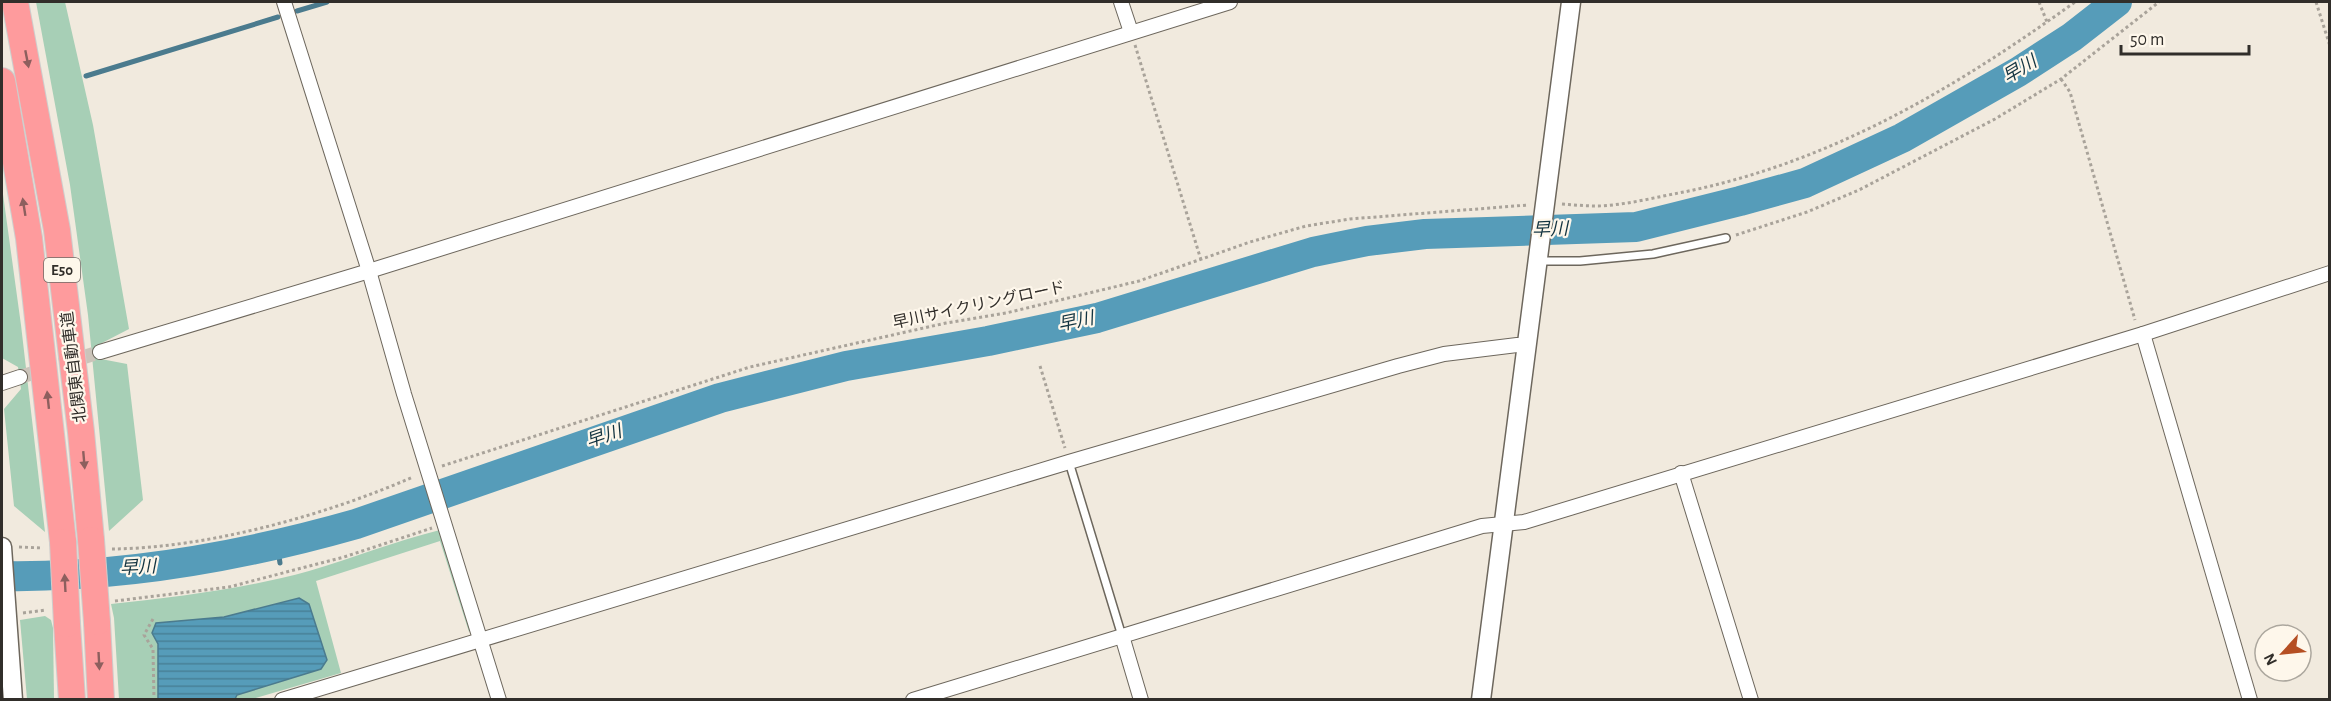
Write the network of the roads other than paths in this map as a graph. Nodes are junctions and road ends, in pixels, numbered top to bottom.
1 (15, 2) edge
2 (284, 2) edge
3 (1121, 2) edge
4 (1230, 2) edge
5 (1571, 2) edge
6 (1131, 32) junction
7 (2, 81) edge
8 (1726, 238) road end
9 (1538, 259) junction
10 (369, 271) junction
11 (2330, 273) edge
12 (2142, 334) junction
13 (1527, 345) junction
14 (100, 352) tunnel mouth
15 (20, 377) tunnel mouth
16 (2, 383) edge
17 (1069, 462) junction
18 (1680, 473) junction
19 (1503, 524) junction
20 (2, 547) edge
21 (2, 552) edge
22 (1122, 636) junction
23 (481, 638) junction
24 (13, 699) edge
25 (72, 699) edge
26 (101, 699) edge
27 (282, 699) edge
28 (499, 699) edge
29 (913, 699) edge
30 (1140, 699) edge
31 (1481, 699) edge
32 (1751, 699) edge
33 (2250, 699) edge

1 -> 26 highway, 北関東自動車道 / E50, bridge
2 - 10 street
3 - 6 street
4 - 6 street
5 - 9 street
6 - 10 street
25 -> 7 highway, 北関東自動車道 / E50, bridge
8 - 9 lane
9 - 13 street
10 - 14 street
10 - 23 street
11 - 12 street
12 - 18 street
12 - 33 street
13 - 17 street
13 - 19 street
15 - 16 street
17 - 22 lane
17 - 23 street
18 - 19 street
18 - 32 street
19 - 22 street
19 - 31 street
20 - 21 street
21 - 24 street
22 - 29 street
22 - 30 street
23 - 27 street
23 - 28 street

